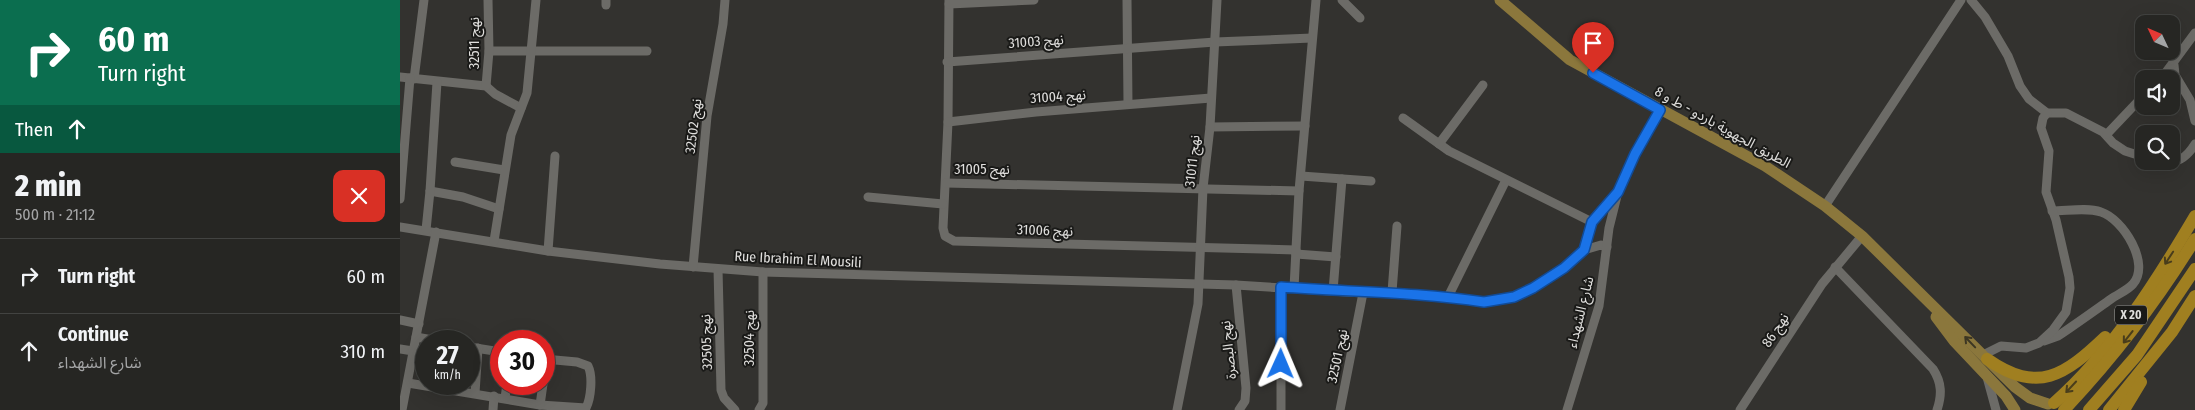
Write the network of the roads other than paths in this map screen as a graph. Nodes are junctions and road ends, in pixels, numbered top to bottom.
1 (424, 0) edge
2 (488, 0) edge
3 (536, 0) edge
4 (725, 0) edge
5 (1034, 0) edge
6 (1127, 0) edge
7 (1218, 0) edge
8 (1316, 0) edge
9 (1342, 0) edge
10 (1500, 0) edge
11 (1960, 0) edge
12 (1971, 0) edge
13 (988, 1) edge
14 (949, 2) edge
15 (1360, 18) dead end
16 (2195, 33) edge
17 (1312, 38) junction
18 (1215, 42) junction
19 (1126, 49) junction
20 (489, 51) junction
21 (647, 51) dead end
22 (531, 52) junction
23 (947, 62) junction
24 (2174, 65) junction
25 (2169, 70) edge
26 (408, 78) edge
27 (436, 82) junction
28 (1483, 85) dead end
29 (486, 86) junction
30 (1211, 98) junction
31 (1128, 104) junction
32 (2135, 104) edge
33 (521, 108) junction
34 (1660, 110) junction
35 (2047, 113) junction
36 (1403, 118) dead end
37 (2195, 121) edge
38 (948, 122) junction
39 (1304, 126) junction
40 (1210, 127) junction
41 (2107, 134) junction
42 (1439, 144) junction
43 (2195, 144) edge
44 (2135, 155) edge
45 (555, 156) dead end
46 (2180, 160) edge
47 (455, 162) dead end
48 (504, 170) junction
49 (1300, 176) junction
50 (1342, 179) junction
51 (1506, 180) junction
52 (1371, 181) dead end
53 (946, 183) junction
54 (1203, 188) junction
55 (430, 191) junction
56 (1299, 191) junction
57 (1618, 192) junction
58 (868, 197) dead end
59 (400, 199) edge
60 (943, 204) junction
61 (1826, 206) junction
62 (499, 209) junction
63 (2052, 211) junction
64 (2195, 216) edge
65 (1592, 222) junction
66 (1397, 226) dead end
67 (400, 227) edge
68 (426, 230) junction
69 (436, 232) junction
70 (1862, 236) junction
71 (2195, 239) edge
72 (494, 241) junction
73 (1200, 247) junction
74 (1607, 247) junction
75 (1584, 250) junction
76 (548, 251) junction
77 (1296, 252) junction
78 (1336, 257) junction
79 (693, 267) junction
80 (1835, 267) junction
81 (718, 269) junction
82 (2195, 269) edge
83 (763, 272) junction
84 (1198, 284) junction
85 (1236, 285) junction
86 (1281, 287) junction
87 (1294, 288) junction
88 (1333, 290) junction
89 (1392, 292) junction
90 (1363, 293) junction
91 (2146, 293) junction
92 (1920, 296) junction
93 (2195, 296) edge
94 (1448, 297) junction
95 (400, 320) edge
96 (418, 324) junction
97 (417, 330) edge
98 (2172, 332) junction
99 (415, 342) edge
100 (2039, 343) junction
101 (400, 349) edge
102 (413, 352) junction
103 (1985, 357) junction
104 (555, 360) edge
105 (1987, 376) junction
106 (408, 383) junction
107 (415, 384) edge
108 (480, 395) edge
109 (505, 395) edge
110 (541, 395) edge
111 (494, 396) junction
112 (505, 398) junction
113 (540, 404) junction
114 (2055, 405) edge
115 (761, 407) edge
116 (402, 410) edge
117 (493, 410) edge
118 (735, 410) edge
119 (1177, 410) edge
120 (1239, 410) edge
121 (1281, 410) edge
122 (1340, 410) edge
123 (1567, 410) edge
124 (1740, 410) edge
125 (1937, 410) edge
126 (1996, 410) edge
127 (2016, 410) edge
128 (2035, 410) edge
129 (2075, 410) edge
130 (2089, 410) edge
131 (2109, 410) edge
132 (2124, 410) edge

1 - 26 street
2 - 20 street, نهج 32511
3 - 22 street
4 - 79 street, نهج 32502
5 - 13 street
6 - 19 street
7 - 18 street, نهج 31011
8 - 17 street
9 - 15 street
10 - 34 main road, الطريق الجهوية باردو - ط و 8
11 - 61 street
12 - 35 street
13 - 14 street
14 - 23 street, نهج 31005
16 - 24 street
17 - 18 street, نهج 31003
17 - 39 street
18 - 19 street, نهج 31003
18 - 30 street, نهج 31011
19 - 23 street, نهج 31003
19 - 31 street
20 - 22 street
20 - 29 street, نهج 32511
21 - 22 street
22 - 33 street
23 - 38 street, نهج 31005
24 - 25 street
24 - 37 street
26 - 27 street
26 - 59 street
27 - 29 street
27 - 55 street
28 - 42 street
29 - 33 street
30 - 31 street, نهج 31004
30 - 40 street, نهج 31011
31 - 38 street, نهج 31004
32 - 41 street
33 - 48 street
34 - 57 street, شارع الشهداء
34 - 61 main road, الطريق الجهوية باردو - ط و 8
35 - 41 street
35 - 63 street
36 - 42 street
38 - 53 street, نهج 31005
39 - 40 street
39 - 49 street
40 - 54 street, نهج 31011
41 - 44 street
42 - 51 street
43 - 46 street
45 - 76 street
47 - 48 street
48 - 62 street
49 - 50 street
49 - 56 street
50 - 52 street
50 - 78 street
51 - 65 street
51 - 94 street
53 - 54 street, نهج 31005
53 - 60 street, نهج 31006
54 - 56 street, نهج 31005
54 - 73 street, نهج 31011
55 - 62 street
55 - 68 street
56 - 77 street
57 - 65 street
57 - 74 street, شارع الشهداء
58 - 60 street
60 - 73 street, نهج 31006
61 - 70 main road, الطريق الجهوية باردو - ط و 8
62 - 72 street
63 - 100 street
63 - 100 street
64 -> 91 highway, X 20
65 - 75 street
66 - 89 street
67 - 68 street, Rue Ibrahim El Mousili
68 - 69 street, Rue Ibrahim El Mousili
69 - 72 street, Rue Ibrahim El Mousili
69 - 96 street
70 - 80 street, نهج 86
70 - 92 main road, الطريق الجهوية باردو - ط و 8
71 -> 114 highway, X 20
72 - 76 street, Rue Ibrahim El Mousili
73 - 77 street, نهج 31006
73 - 84 street, نهج 31011
74 - 75 street
74 - 123 street, شارع الشهداء
75 - 94 street, Rue Ibrahim El Mousili
76 - 79 street, Rue Ibrahim El Mousili
77 - 78 street, نهج 31006
77 - 87 street
78 - 88 street
79 - 81 street, Rue Ibrahim El Mousili
80 - 124 street, نهج 86
80 - 125 street
81 - 83 street, Rue Ibrahim El Mousili
81 - 118 street, نهج 32505
82 - 130 highway, X 20
83 - 84 street, Rue Ibrahim El Mousili
83 - 115 street, نهج 32504
84 - 85 street, Rue Ibrahim El Mousili
84 - 119 street, نهج 31011
85 - 86 street, Rue Ibrahim El Mousili
85 - 120 street, نهج البصرة
86 - 87 street, Rue Ibrahim El Mousili
86 - 121 street
87 - 88 street, Rue Ibrahim El Mousili
88 - 90 street, Rue Ibrahim El Mousili
89 - 90 street, Rue Ibrahim El Mousili
89 - 94 street, Rue Ibrahim El Mousili
90 - 122 street, نهج 32501
91 - 103 highway
91 -> 114 highway, X 20
103 -> 92 main road, الطريق الجهوية باردو - ط و 8
92 - 105 main road, الطريق الجهوية باردو - ط و 8
93 - 98 highway
95 - 96 street
96 - 97 street
98 - 131 highway
98 - 132 highway
99 - 102 street
100 - 103 street
101 - 102 street
102 - 106 street
103 - 114 main road, الطريق الجهوية باردو - ط و 8
104 - 113 street
105 - 126 street
105 - 127 main road, الطريق الجهوية باردو - ط و 8
106 - 107 street
106 - 116 street
108 - 111 street
109 - 112 street
110 - 113 street
111 - 112 street
111 - 117 street
112 - 113 street
114 - 128 main road
114 - 129 main road, الطريق الجهوية باردو - ط و 8

